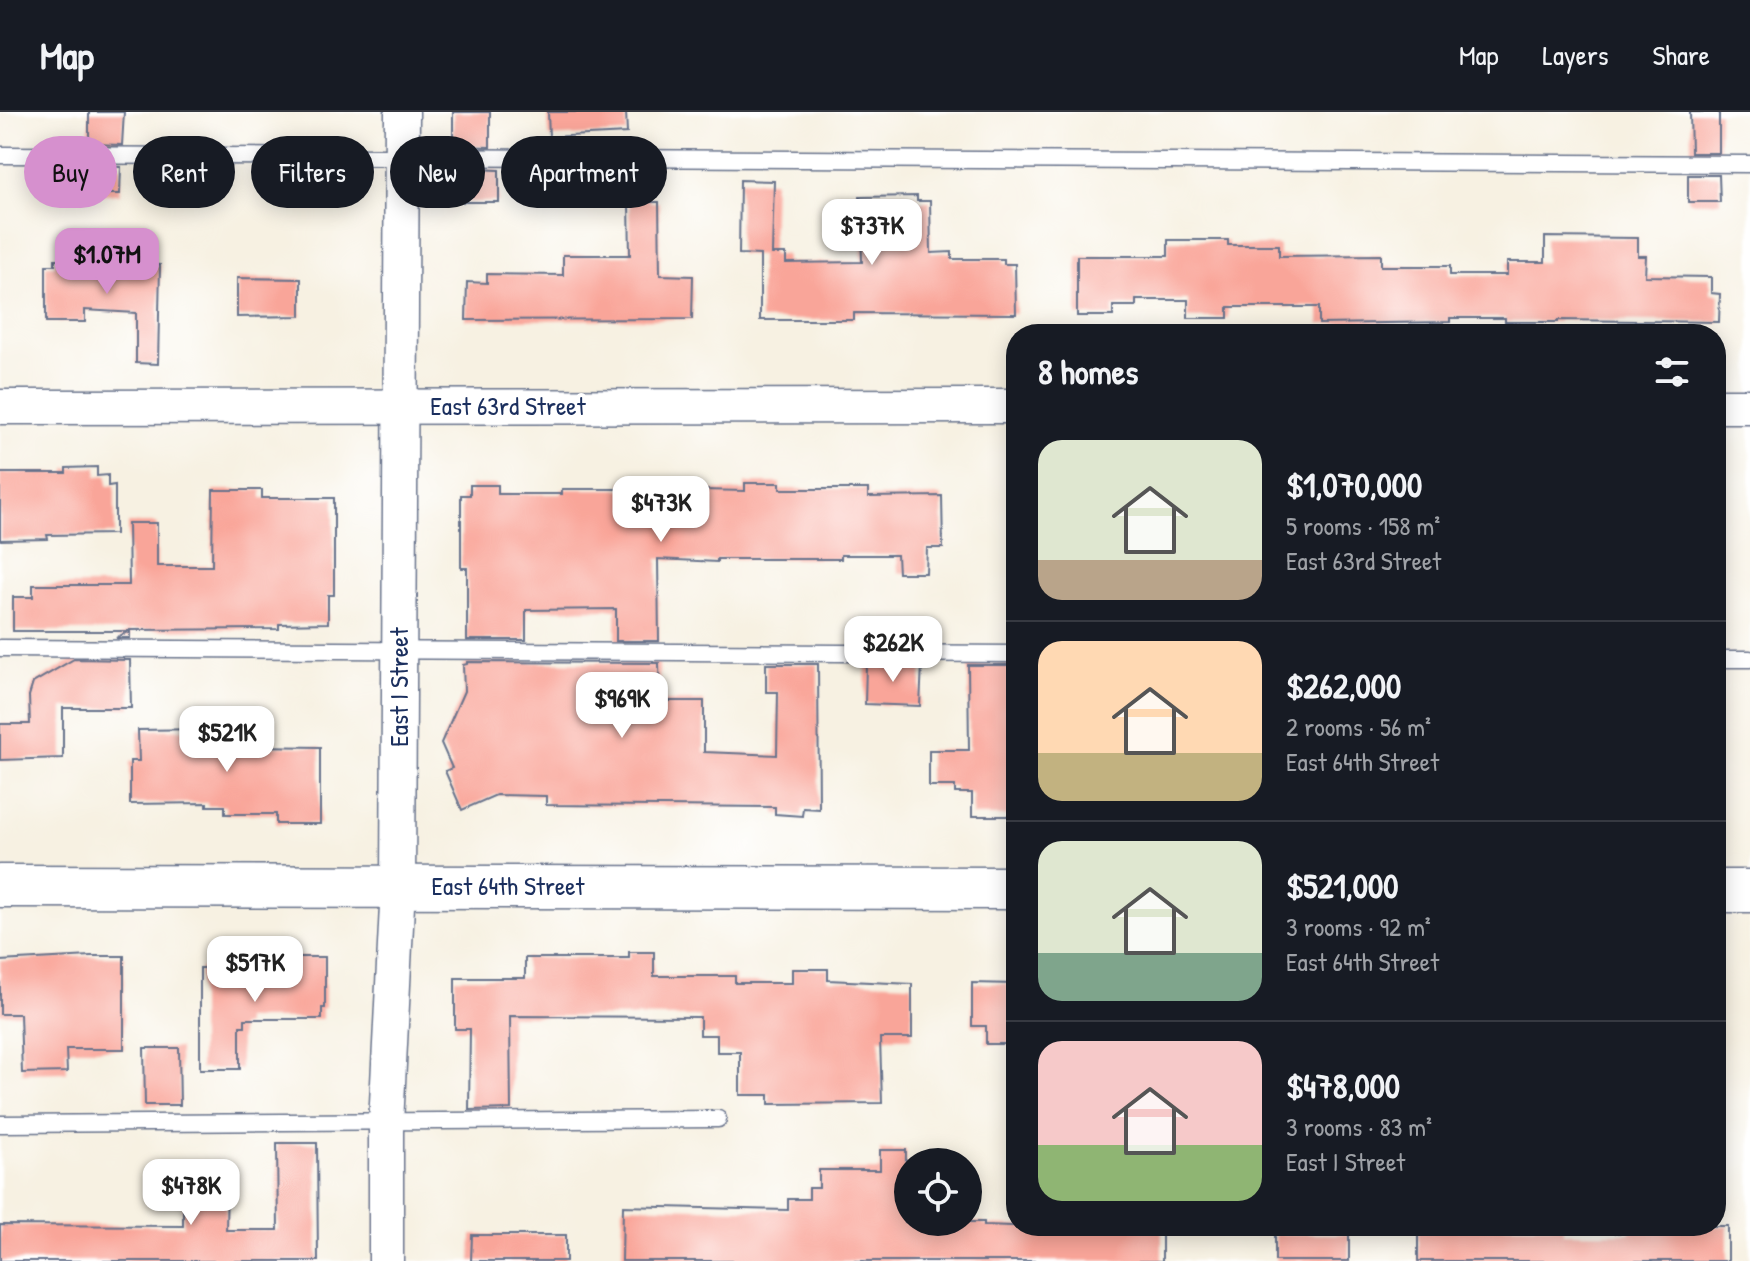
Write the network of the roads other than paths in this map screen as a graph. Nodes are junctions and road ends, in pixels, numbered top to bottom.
1 (402, 112) edge
2 (402, 136) edge
3 (0, 155) edge
4 (390, 157) edge
5 (485, 157) edge
6 (1750, 164) edge
7 (402, 208) edge
8 (401, 406) junction
9 (1006, 406) edge
10 (1726, 406) edge
11 (1750, 406) edge
12 (0, 407) edge
13 (0, 648) edge
14 (399, 649) junction
15 (1006, 654) edge
16 (1726, 659) edge
17 (1750, 659) edge
18 (0, 886) edge
19 (398, 886) junction
20 (1006, 888) edge
21 (1726, 891) edge
22 (1750, 891) edge
23 (718, 1119) dead end
24 (386, 1123) junction
25 (0, 1124) edge
26 (386, 1261) edge

1 - 2 street, East I Street
3 - 4 lane
5 - 6 lane
7 - 8 street, East I Street
8 - 9 street, East 63rd Street
8 - 12 street, East 63rd Street
8 - 14 street, East I Street
10 - 11 street
13 - 14 lane
14 - 15 lane
14 - 19 street, East I Street
16 - 17 lane
18 - 19 street, East 64th Street
19 - 20 street, East 64th Street
19 - 24 street, East I Street
21 - 22 street
23 - 24 lane
24 - 25 lane
24 - 26 street, East I Street

